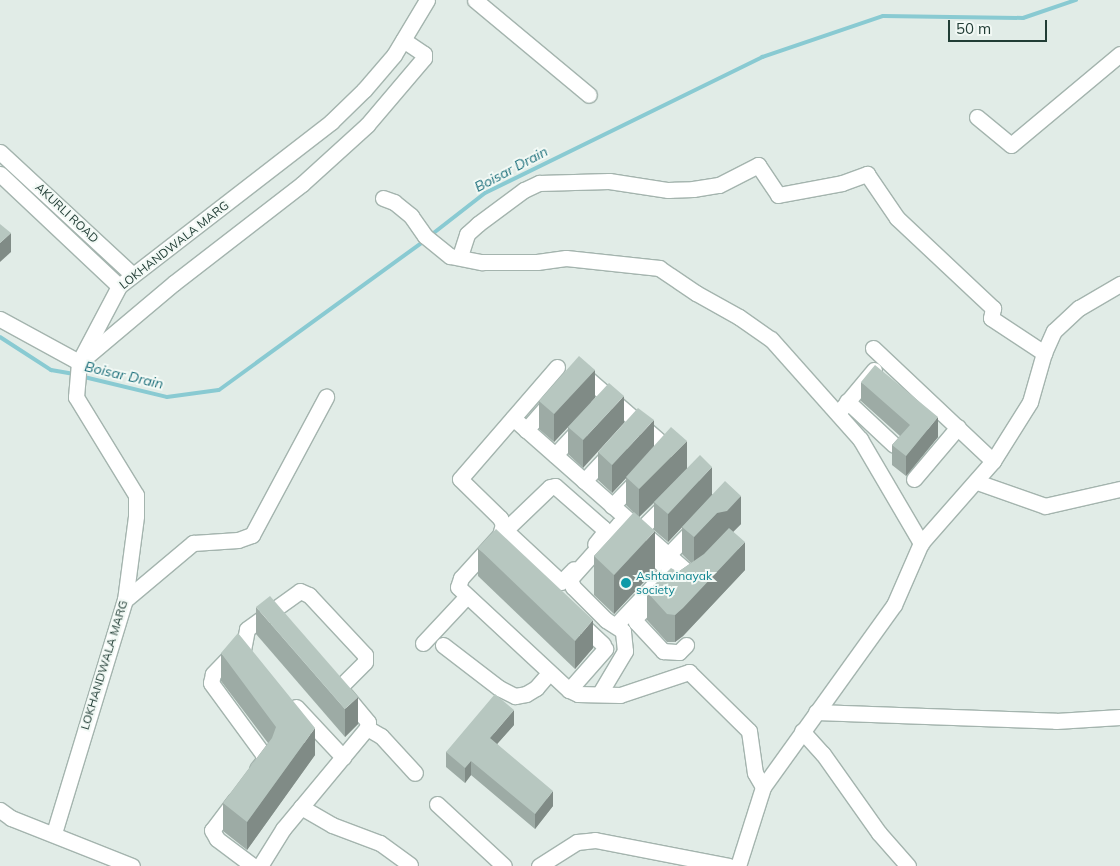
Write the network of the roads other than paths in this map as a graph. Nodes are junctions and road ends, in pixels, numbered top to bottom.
1 (427, 0) edge
2 (475, 0) edge
3 (403, 40) junction
4 (1120, 54) edge
5 (589, 95) dead end
6 (977, 117) dead end
7 (0, 152) edge
8 (0, 174) edge
9 (383, 198) dead end
10 (455, 256) junction
11 (133, 275) junction
12 (1120, 284) edge
13 (119, 286) junction
14 (0, 319) edge
15 (1044, 353) junction
16 (79, 364) junction
17 (557, 367) dead end
18 (610, 396) junction
19 (326, 397) dead end
20 (843, 407) junction
21 (512, 418) junction
22 (638, 422) junction
23 (872, 425) junction
24 (958, 427) junction
25 (526, 430) junction
26 (860, 439) junction
27 (658, 440) edge
28 (894, 445) edge
29 (555, 455) junction
30 (993, 461) junction
31 (650, 466) edge
32 (914, 479) dead end
33 (584, 481) junction
34 (977, 482) junction
35 (680, 489) edge
36 (1120, 489) edge
37 (612, 506) junction
38 (706, 515) edge
39 (640, 530) junction
40 (500, 539) junction
41 (921, 544) junction
42 (668, 554) junction
43 (711, 561) edge
44 (692, 576) junction
45 (466, 597) junction
46 (125, 600) junction
47 (567, 610) edge
48 (271, 611) junction
49 (636, 622) junction
50 (283, 625) edge
51 (621, 630) junction
52 (424, 643) dead end
53 (686, 644) dead end
54 (443, 645) dead end
55 (243, 650) junction
56 (256, 665) edge
57 (549, 673) junction
58 (326, 674) edge
59 (339, 688) junction
60 (569, 690) junction
61 (283, 693) edge
62 (600, 693) junction
63 (816, 712) junction
64 (1120, 717) edge
65 (367, 728) junction
66 (802, 731) junction
67 (343, 757) junction
68 (415, 773) dead end
69 (763, 787) junction
70 (436, 804) dead end
71 (301, 807) junction
72 (0, 810) edge
73 (54, 834) junction
74 (410, 865) edge
75 (132, 866) edge
76 (253, 866) edge
77 (260, 866) edge
78 (504, 866) edge
79 (539, 866) edge
80 (729, 866) edge
81 (738, 866) edge
82 (908, 866) edge

1 - 3 street, LOKHANDWALA MARG
2 - 5 street
3 - 11 street, LOKHANDWALA MARG
3 - 16 street
4 - 6 street
7 - 11 street, AKURLI ROAD
8 - 13 street, AKURLI ROAD
9 - 10 street
10 - 15 street
10 - 20 street
11 - 13 street, LOKHANDWALA MARG
12 - 15 street
13 - 16 street, LOKHANDWALA MARG
14 - 16 street
15 - 30 street
16 - 46 street, LOKHANDWALA MARG
17 - 21 street
18 - 22 street
18 - 25 street
18 - 29 street
19 - 46 street
20 - 23 street
20 - 24 street
20 - 26 street
21 - 25 street
21 - 40 street
22 - 27 street
22 - 33 street
23 - 26 street
23 - 28 street
24 - 30 street
24 - 32 street
25 - 29 street
26 - 41 street
29 - 33 street
30 - 34 street
31 - 37 street
33 - 37 street
34 - 36 street
34 - 41 street
35 - 39 street
37 - 39 street
38 - 42 street
39 - 42 street
40 - 40 street
40 - 45 street
41 - 63 street
42 - 44 street
43 - 44 street
44 - 49 street
45 - 52 street
45 - 57 street
46 - 73 street, LOKHANDWALA MARG
47 - 60 street
48 - 50 street
48 - 55 street
48 - 59 street
49 - 51 street
49 - 53 street
51 - 51 street
51 - 62 street
54 - 57 street
55 - 56 street
55 - 76 street
57 - 60 street
58 - 59 street
59 - 65 street
60 - 62 street
61 - 67 street
62 - 69 street
63 - 64 street
63 - 66 street
65 - 67 street
65 - 68 street
66 - 69 street
66 - 82 street
67 - 71 street
69 - 81 street
70 - 78 street
71 - 74 street
71 - 77 street
72 - 73 street
73 - 75 street
79 - 80 street

